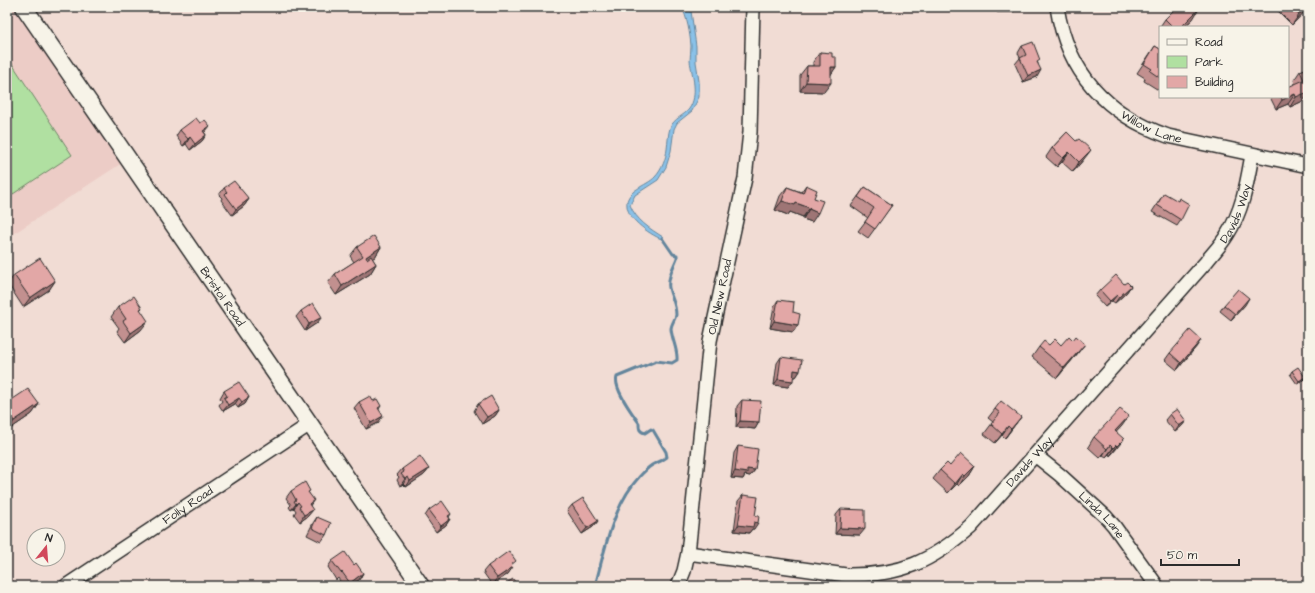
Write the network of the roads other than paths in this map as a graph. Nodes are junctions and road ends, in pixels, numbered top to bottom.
1 (24, 7) edge
2 (753, 7) edge
3 (1057, 7) edge
4 (1252, 155) junction
5 (1308, 166) edge
6 (310, 424) junction
7 (1035, 455) junction
8 (688, 553) junction
9 (66, 586) edge
10 (421, 586) edge
11 (678, 586) edge
12 (1157, 586) edge

1 - 6 main road, Bristol Road
2 - 8 street, Old New Road
3 - 4 street, Willow Lane
4 - 5 street, Willow Lane
4 - 7 street, Davids Way
6 - 9 street, Folly Road
6 - 10 main road, Bristol Road
7 - 8 street, Davids Way
7 - 12 street, Linda Lane
8 - 11 street, Old New Road

